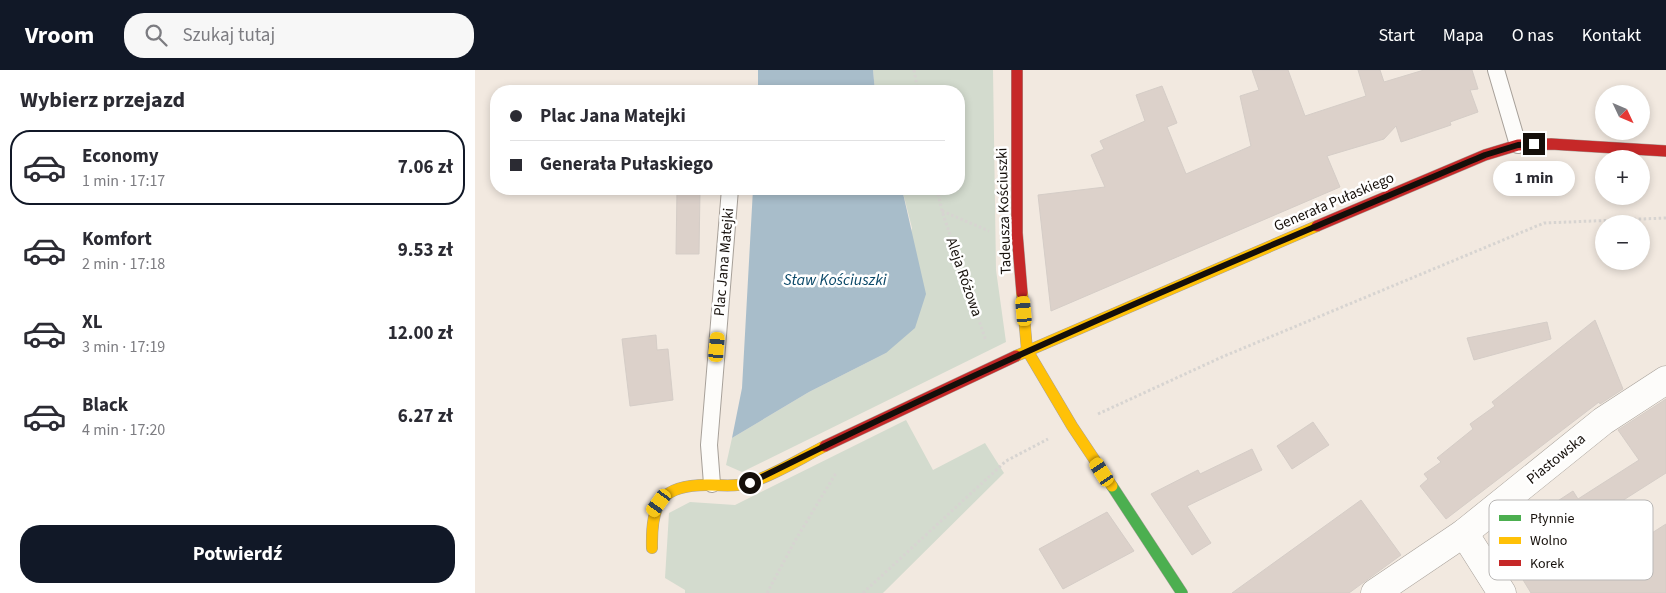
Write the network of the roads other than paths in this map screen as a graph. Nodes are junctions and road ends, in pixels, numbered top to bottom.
1 (1017, 70) edge
2 (1496, 70) edge
3 (1518, 145) junction
4 (1666, 150) edge
5 (730, 195) edge
6 (1027, 350) junction
7 (1666, 380) edge
8 (712, 484) junction
9 (1504, 500) edge
10 (1489, 512) edge
11 (1464, 532) junction
12 (652, 548) dead end
13 (1489, 572) edge
14 (1494, 580) edge
15 (1182, 593) edge
16 (1375, 593) edge
17 (1502, 593) edge

1 - 6 street, Tadeusza Kościuszki
2 - 3 lane
3 - 4 street, Generała Pułaskiego
3 - 6 street, Generała Pułaskiego
5 - 8 lane, Plac Jana Matejki
6 - 8 street
6 - 15 street
7 - 9 street, Piastowska
8 - 12 street
10 - 11 street, Piastowska
11 - 13 street
11 - 16 street, Piastowska
14 - 17 street

